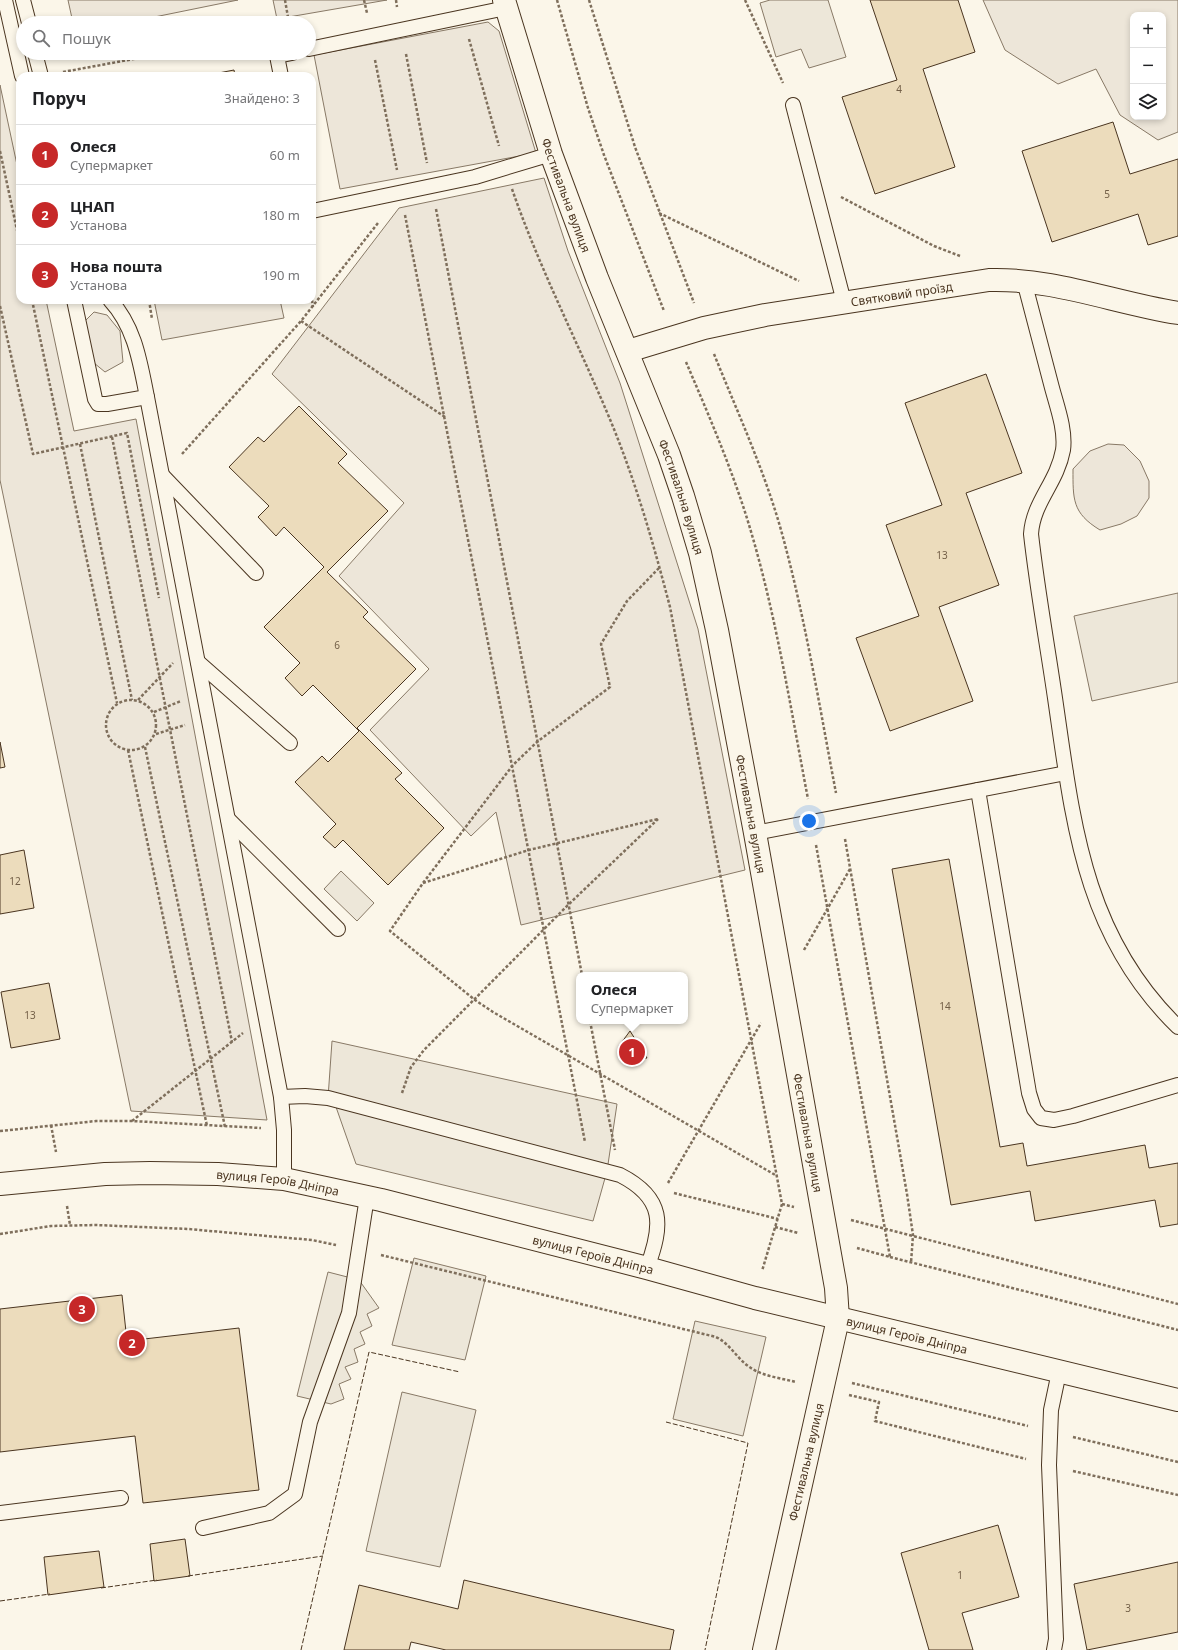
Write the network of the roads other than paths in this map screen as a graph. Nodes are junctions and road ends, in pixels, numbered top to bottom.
1 (5, 0) edge
2 (23, 0) edge
3 (505, 4) edge
4 (26, 16) edge
5 (316, 48) edge
6 (16, 49) edge
7 (18, 60) edge
8 (37, 60) edge
9 (278, 60) edge
10 (21, 72) edge
11 (40, 72) edge
12 (280, 72) edge
13 (793, 105) road end
14 (551, 154) junction
15 (316, 210) edge
16 (1024, 281) junction
17 (844, 302) junction
18 (75, 304) edge
19 (113, 304) edge
20 (1178, 313) edge
21 (628, 351) junction
22 (147, 397) junction
23 (163, 476) junction
24 (256, 573) dead end
25 (198, 662) junction
26 (290, 743) dead end
27 (1066, 773) junction
28 (978, 790) junction
29 (228, 819) junction
30 (756, 833) junction
31 (338, 929) dead end
32 (1178, 1027) edge
33 (1178, 1085) edge
34 (280, 1097) junction
35 (284, 1179) junction
36 (0, 1184) edge
37 (367, 1197) junction
38 (647, 1268) junction
39 (838, 1319) junction
40 (1059, 1372) junction
41 (1178, 1400) edge
42 (121, 1498) dead end
43 (0, 1512) edge
44 (203, 1528) dead end
45 (764, 1650) edge
46 (1054, 1650) edge

1 - 6 lane
2 - 4 lane
3 - 5 lane
3 - 14 street, Фестивальна вулиця
7 - 10 lane
8 - 11 lane
9 - 12 lane
13 - 17 lane
14 - 15 lane
14 - 21 street, Фестивальна вулиця
16 - 17 street, Святковий проїзд
16 - 20 street, Святковий проїзд
16 - 27 lane
17 - 21 street, Святковий проїзд
18 - 22 lane
19 - 22 lane
21 - 30 street, Фестивальна вулиця
22 - 23 lane
23 - 24 lane
23 - 25 lane
25 - 26 lane
25 - 29 lane
27 - 28 lane
27 - 32 lane
28 - 30 lane
28 - 33 lane
29 - 31 lane
29 - 34 lane
30 - 39 street, Фестивальна вулиця
34 - 35 lane
34 - 38 lane
35 - 36 street, вулиця Героїв Дніпра
35 - 37 street, вулиця Героїв Дніпра
37 - 38 street, вулиця Героїв Дніпра
37 - 44 lane
38 - 39 street, вулиця Героїв Дніпра
39 - 40 street, вулиця Героїв Дніпра
39 - 45 street, Фестивальна вулиця
40 - 41 street, вулиця Героїв Дніпра
40 - 46 lane
42 - 43 lane

